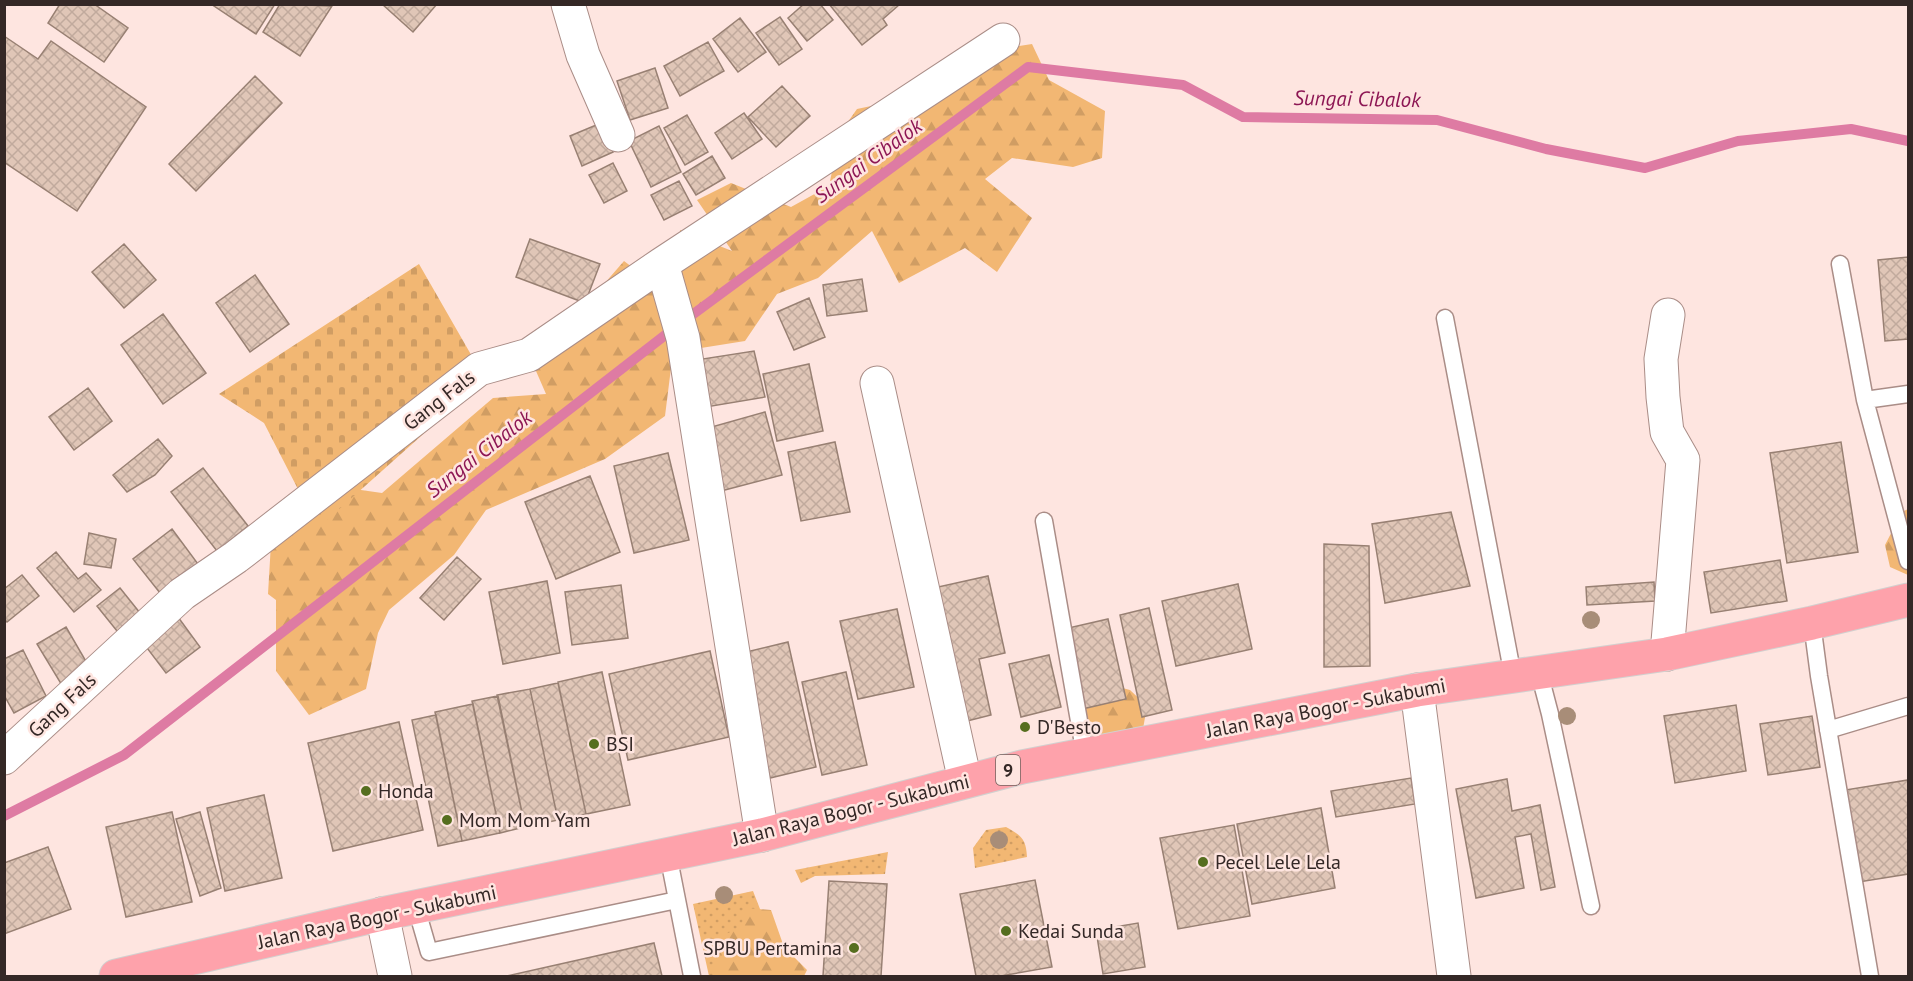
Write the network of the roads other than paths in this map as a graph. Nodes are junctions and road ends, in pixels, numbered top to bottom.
1 (568, 4) edge
2 (1003, 40) dead end
3 (618, 135) dead end
4 (1840, 264) dead end
5 (664, 274) junction
6 (1668, 315) dead end
7 (1445, 318) dead end
8 (877, 383) dead end
9 (1908, 394) edge
10 (1865, 400) junction
11 (1044, 521) dead end
12 (1908, 561) edge
13 (1908, 600) edge
14 (1812, 624) junction
15 (1666, 654) junction
16 (1526, 674) junction
17 (1417, 690) junction
18 (1908, 706) edge
19 (1828, 730) junction
20 (1085, 755) junction
21 (4, 758) edge
22 (965, 781) junction
23 (762, 835) junction
24 (668, 854) junction
25 (677, 900) junction
26 (1591, 906) dead end
27 (416, 907) junction
28 (382, 914) junction
29 (116, 976) edge
30 (395, 976) edge
31 (692, 976) edge
32 (1454, 976) edge
33 (1870, 976) edge

1 - 3 street
2 - 5 street, Gang Fals
4 - 10 lane
5 - 21 street, Gang Fals
5 - 23 street
6 - 15 street
7 - 16 lane
8 - 22 street
9 - 10 lane
10 - 12 lane
11 - 20 lane
13 - 14 highway, Jalan Raya Bogor - Sukabumi / 9
14 - 15 highway, Jalan Raya Bogor - Sukabumi / 9
14 - 19 lane
15 - 16 highway, Jalan Raya Bogor - Sukabumi / 9
16 - 17 highway, Jalan Raya Bogor - Sukabumi / 9
16 - 26 lane
17 - 20 highway, Jalan Raya Bogor - Sukabumi / 9
17 - 32 street
18 - 19 lane
19 - 33 lane
20 - 22 highway, Jalan Raya Bogor - Sukabumi / 9
22 - 23 highway, Jalan Raya Bogor - Sukabumi / 9
23 - 24 highway, Jalan Raya Bogor - Sukabumi / 9
24 - 25 lane
24 - 27 highway, Jalan Raya Bogor - Sukabumi / 9
25 - 27 lane
25 - 31 lane
27 - 28 highway, Jalan Raya Bogor - Sukabumi / 9
28 - 29 highway, Jalan Raya Bogor - Sukabumi / 9
28 - 30 street

